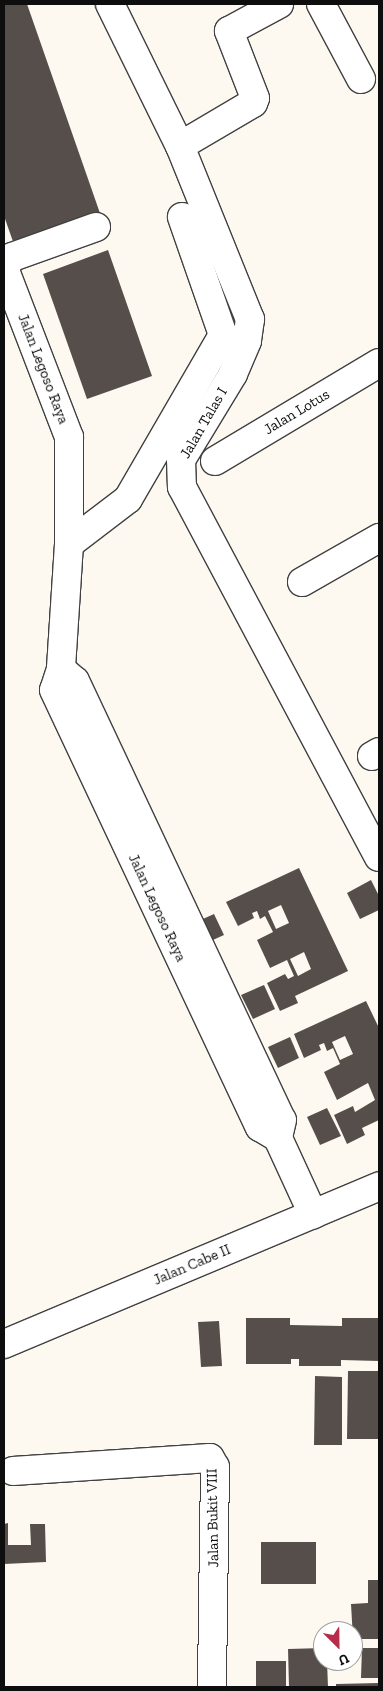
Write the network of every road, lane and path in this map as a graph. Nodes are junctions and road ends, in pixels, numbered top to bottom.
1 (110, 4) edge
2 (279, 4) edge
3 (321, 4) edge
4 (361, 79) dead end
5 (180, 146) junction
6 (182, 217) dead end
7 (96, 227) dead end
8 (379, 362) edge
9 (215, 460) dead end
10 (379, 538) edge
11 (69, 544) junction
12 (302, 582) dead end
13 (379, 857) edge
14 (379, 1186) edge
15 (312, 1214) junction
16 (4, 1344) edge
17 (13, 1471) dead end
18 (212, 1687) edge

1 - 5 street, Jalan Talas I
2 - 5 street
3 - 4 street
5 - 13 street, Jalan Talas I
6 - 11 street
7 - 11 street, Jalan Legoso Raya
8 - 9 street, Jalan Lotus
10 - 12 street
11 - 15 street, Jalan Legoso Raya
14 - 15 street, Jalan Cabe II
15 - 16 street, Jalan Cabe II
17 - 18 street, Jalan Bukit VIII

